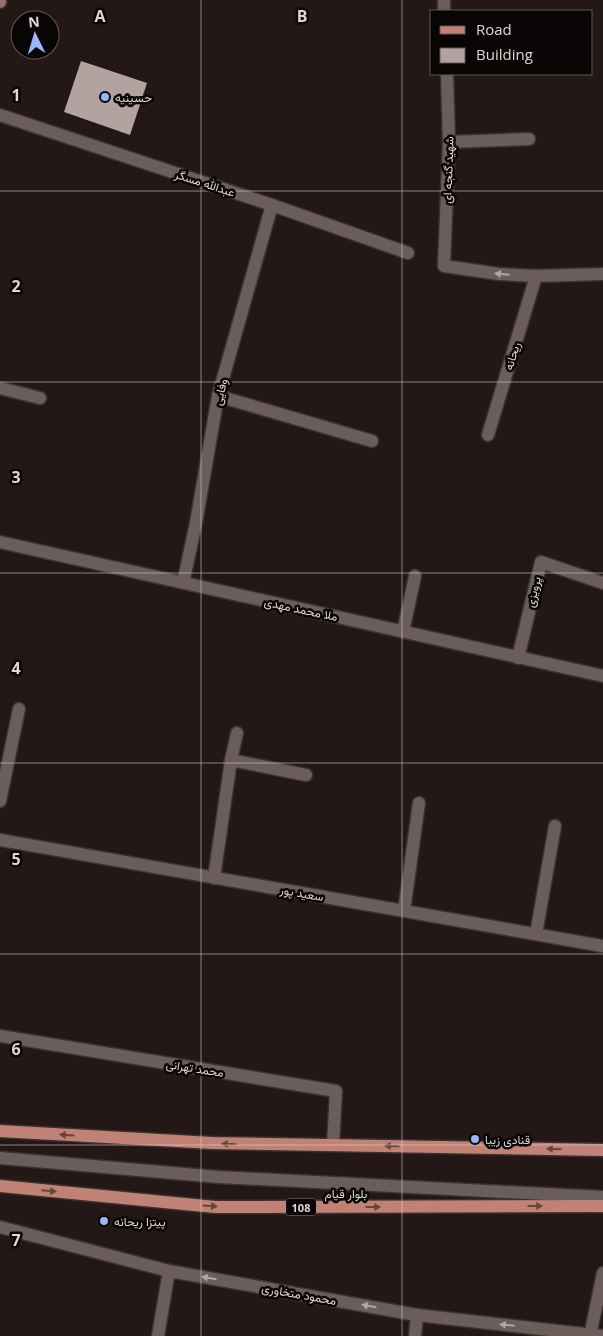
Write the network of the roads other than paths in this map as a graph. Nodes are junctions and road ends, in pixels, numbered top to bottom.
1 (447, 75) edge
2 (0, 115) edge
3 (529, 139) dead end
4 (449, 142) junction
5 (272, 205) junction
6 (408, 253) dead end
7 (603, 274) edge
8 (536, 276) junction
9 (0, 388) edge
10 (218, 396) junction
11 (40, 398) dead end
12 (488, 435) dead end
13 (372, 441) dead end
14 (0, 542) edge
15 (415, 576) dead end
16 (183, 583) junction
17 (603, 583) edge
18 (403, 632) junction
19 (518, 658) junction
20 (603, 676) edge
21 (19, 709) dead end
22 (237, 733) dead end
23 (230, 760) junction
24 (306, 775) dead end
25 (0, 801) edge
26 (419, 803) dead end
27 (555, 826) dead end
28 (0, 840) edge
29 (214, 878) junction
30 (404, 911) junction
31 (536, 934) junction
32 (603, 946) edge
33 (0, 1036) edge
34 (0, 1131) edge
35 (333, 1145) junction
36 (603, 1150) edge
37 (0, 1158) edge
38 (0, 1186) edge
39 (603, 1197) edge
40 (603, 1206) edge
41 (0, 1227) edge
42 (169, 1271) junction
43 (603, 1273) edge
44 (417, 1315) junction
45 (594, 1335) edge
46 (158, 1336) edge
47 (415, 1336) edge

1 - 4 street, شهید گنجه ای
2 - 5 street, عبدالله مسگر
3 - 4 street
8 -> 4 street, شهید گنجه ای
5 - 6 street, عبدالله مسگر
5 - 10 street, وفایی
7 - 8 street
8 - 12 street, ریحانه
9 - 11 street
10 - 13 street
10 - 16 street, وفایی
14 - 16 street, ملا محمد مهدی
15 - 18 street
16 - 18 street, ملا محمد مهدی
17 - 19 street, پرویزی
18 - 19 street, ملا محمد مهدی
19 - 20 street, ملا محمد مهدی
21 - 25 street
22 - 23 street
23 - 24 street
23 - 29 street
26 - 30 street
27 - 31 street
28 - 29 street, سعید پور
29 - 30 street, سعید پور
30 - 31 street, سعید پور
31 - 32 street, سعید پور
33 - 35 street, محمد تهرانی
35 -> 34 main road
36 -> 35 main road
37 - 39 street
38 -> 40 main road, بلوار قیام / 108
41 - 42 street, محمود متخاوری
44 -> 42 street, محمود متخاوری
42 - 46 street
43 - 45 street
45 -> 44 street, محمود متخاوری
44 - 47 street

